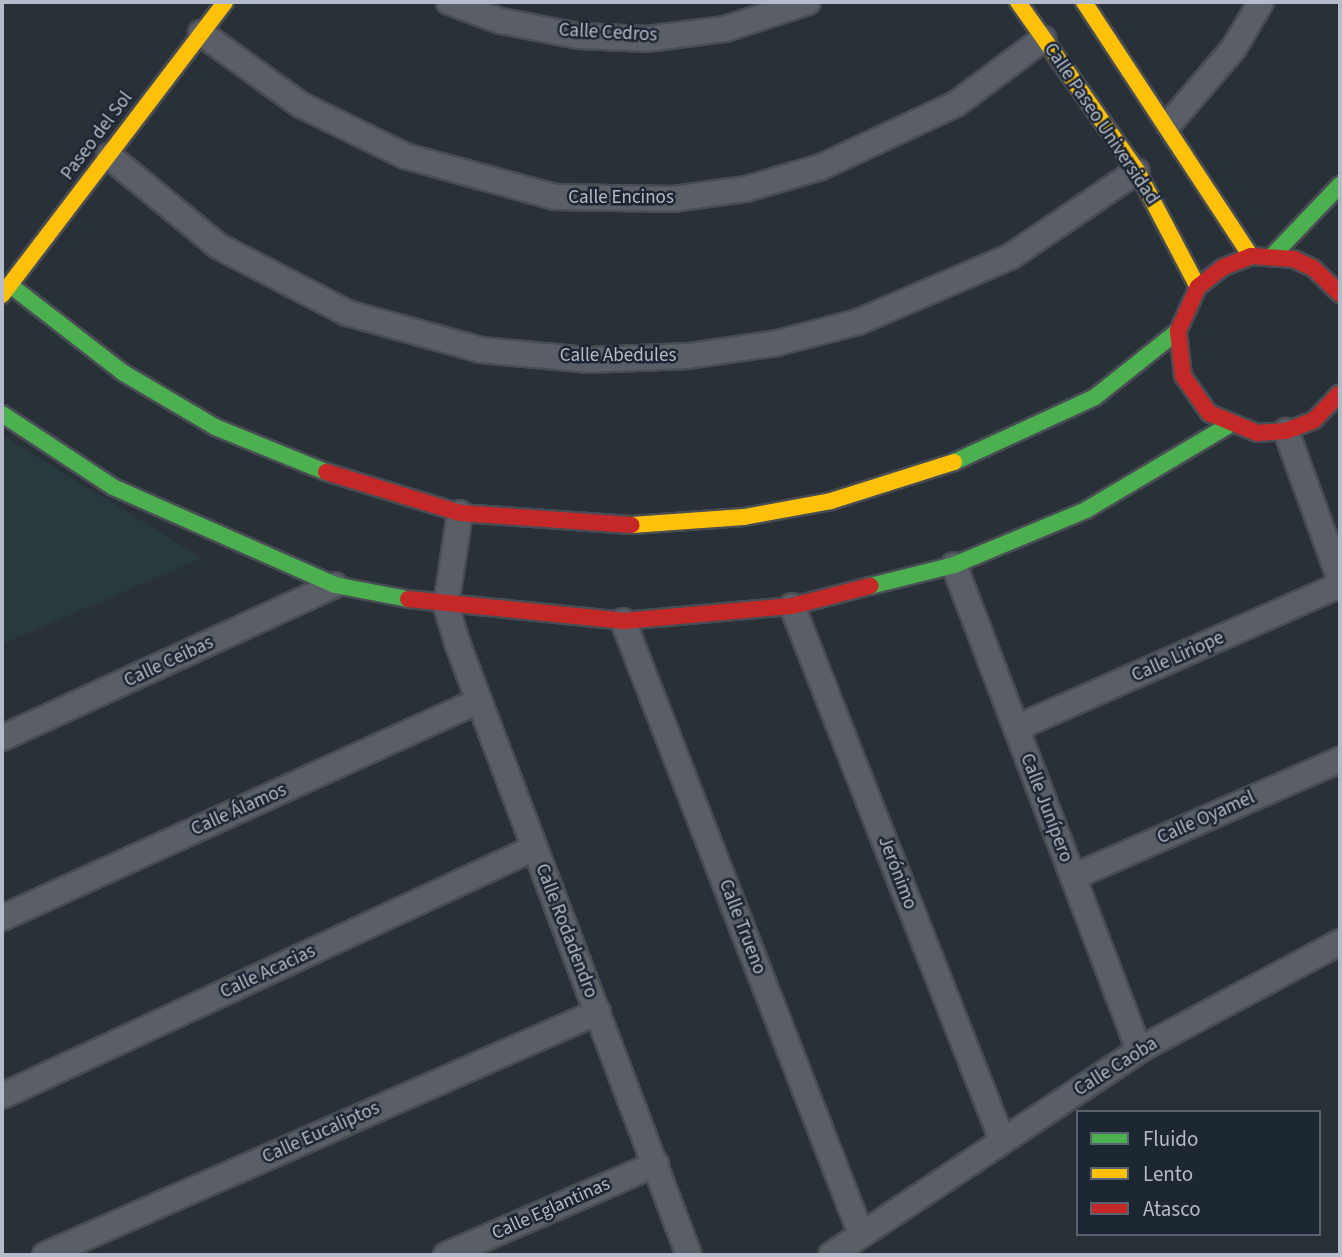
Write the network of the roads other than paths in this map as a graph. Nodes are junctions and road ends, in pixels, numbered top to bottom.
1 (225, 2) edge
2 (449, 2) edge
3 (808, 2) edge
4 (1018, 2) edge
5 (1084, 2) edge
6 (1261, 2) edge
7 (201, 33) junction
8 (1043, 39) junction
9 (1169, 124) junction
10 (109, 156) junction
11 (1137, 171) junction
12 (1340, 185) edge
13 (1273, 255) junction
14 (1251, 257) junction
15 (1198, 287) junction
16 (6, 290) edge
17 (1340, 295) edge
18 (1178, 331) junction
19 (1339, 402) edge
20 (2, 414) edge
21 (1228, 425) junction
22 (1286, 431) junction
23 (460, 513) junction
24 (954, 565) junction
25 (1340, 579) edge
26 (335, 585) junction
27 (1340, 585) edge
28 (446, 606) junction
29 (792, 606) junction
30 (623, 621) junction
31 (476, 702) junction
32 (1016, 728) junction
33 (2, 738) edge
34 (1340, 760) edge
35 (534, 848) junction
36 (1073, 877) junction
37 (2, 918) edge
38 (1340, 942) edge
39 (598, 1012) junction
40 (1139, 1050) junction
41 (2, 1096) edge
42 (1002, 1140) junction
43 (656, 1164) junction
44 (861, 1234) junction
45 (45, 1255) edge
46 (446, 1255) edge
47 (689, 1255) edge
48 (831, 1255) edge

1 - 7 street, Paseo del Sol
2 - 3 street, Calle Cedros
4 - 8 street, Calle Paseo Universidad
5 - 9 street
6 - 9 street
7 - 8 street, Calle Encinos
7 - 10 street, Paseo del Sol
8 - 11 street, Calle Paseo Universidad
9 - 14 street
10 - 11 street, Calle Abedules
10 - 16 street, Paseo del Sol
11 - 15 street, Calle Paseo Universidad
12 - 13 street
13 - 14 street
13 - 17 street
14 - 15 street
15 - 18 street
16 - 23 street
18 - 21 street
18 - 23 street
19 - 22 street
20 - 26 street
21 - 22 street
21 - 24 street
22 - 25 street
23 - 28 street
24 - 29 street
24 - 32 street, Calle Junípero
26 - 28 street
26 - 33 street, Calle Ceibas
27 - 32 street, Calle Liriope
28 - 30 street
28 - 31 street, Calle Rodadendro
29 - 30 street
29 - 42 street, Jerónimo
30 - 44 street, Calle Trueno
31 - 35 street, Calle Rodadendro
31 - 37 street, Calle Álamos
32 - 36 street, Calle Junípero
34 - 36 street, Calle Oyamel
35 - 39 street, Calle Rodadendro
35 - 41 street, Calle Acacias
36 - 40 street, Calle Junípero
38 - 40 street, Calle Caoba
39 - 43 street, Calle Rodadendro
39 - 45 street, Calle Eucaliptos
40 - 42 street, Calle Caoba
42 - 44 street, Calle Caoba
43 - 46 street, Calle Eglantinas
43 - 47 street, Calle Rodadendro
44 - 48 street, Calle Caoba

